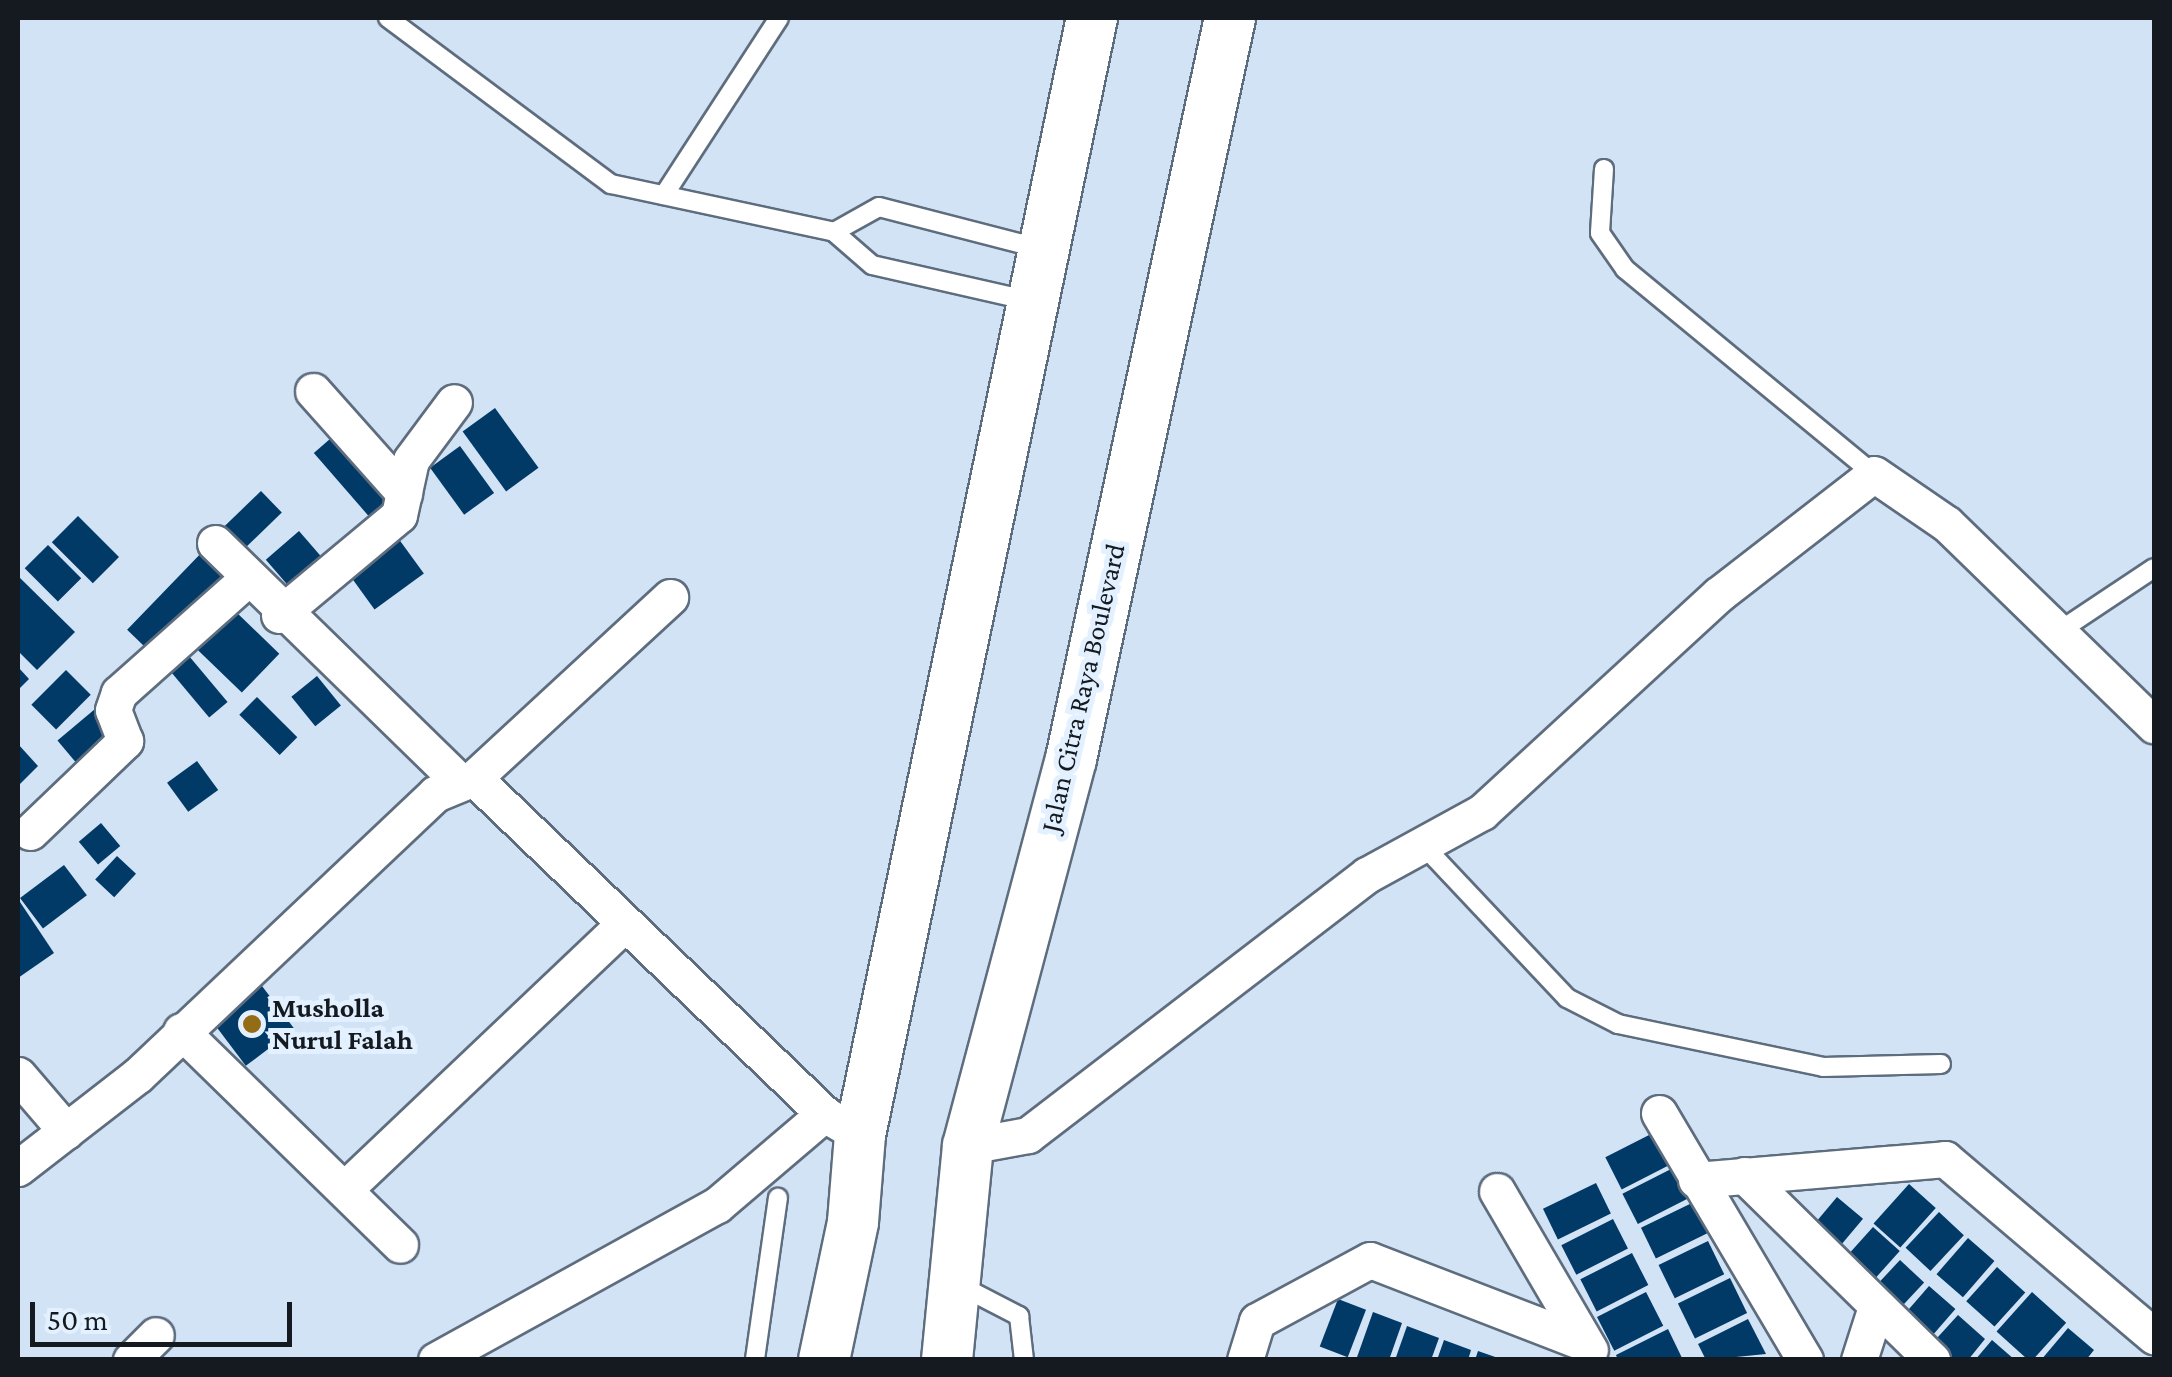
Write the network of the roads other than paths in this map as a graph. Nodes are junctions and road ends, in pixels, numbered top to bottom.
1 (388, 18) edge
2 (779, 18) edge
3 (1092, 18) edge
4 (1230, 18) edge
5 (1604, 169) dead end
6 (664, 195) junction
7 (834, 232) junction
8 (1043, 250) junction
9 (1032, 302) junction
10 (314, 391) dead end
11 (454, 402) dead end
12 (1874, 474) junction
13 (404, 494) junction
14 (214, 543) dead end
15 (2154, 568) edge
16 (246, 580) junction
17 (670, 598) dead end
18 (279, 614) junction
19 (2058, 632) junction
20 (2154, 725) edge
21 (466, 779) junction
22 (30, 832) dead end
23 (1420, 841) junction
24 (624, 924) junction
25 (182, 1031) junction
26 (1940, 1064) dead end
27 (18, 1075) edge
28 (1658, 1112) dead end
29 (842, 1124) junction
30 (66, 1130) junction
31 (968, 1146) junction
32 (18, 1168) edge
33 (1744, 1174) junction
34 (1696, 1180) junction
35 (346, 1188) junction
36 (1497, 1190) dead end
37 (778, 1198) dead end
38 (400, 1245) dead end
39 (955, 1284) junction
40 (1876, 1310) junction
41 (2154, 1336) edge
42 (1591, 1351) edge
43 (753, 1359) edge
44 (436, 1360) edge
45 (824, 1360) edge
46 (947, 1360) edge
47 (1024, 1360) edge
48 (1245, 1360) edge
49 (1805, 1360) edge
50 (1860, 1360) edge
51 (1932, 1360) edge

1 - 6 lane
2 - 6 lane
3 - 8 main road
4 - 31 main road, Jalan Citra Raya Boulevard
5 - 12 lane
6 - 7 lane
7 - 8 lane
7 - 9 lane
8 - 9 main road
9 - 29 main road
10 - 13 street
11 - 13 street
12 - 19 street
12 - 23 street
13 - 18 street
14 - 16 street
15 - 19 lane
16 - 18 street
16 - 22 street
17 - 21 street
18 - 21 street
19 - 20 street
21 - 24 street
21 - 25 street
23 - 26 lane
23 - 31 street
24 - 29 street
24 - 35 street
25 - 30 street
25 - 35 street
27 - 30 street
28 - 34 street
29 - 44 street
29 - 45 main road
30 - 32 street
31 - 39 main road, Jalan Citra Raya Boulevard
33 - 34 street
33 - 40 street
33 - 41 street
34 - 49 street
35 - 38 street
36 - 42 street
37 - 43 lane
39 - 46 main road, Jalan Citra Raya Boulevard
39 - 47 lane
40 - 50 street
40 - 51 street
42 - 48 street

